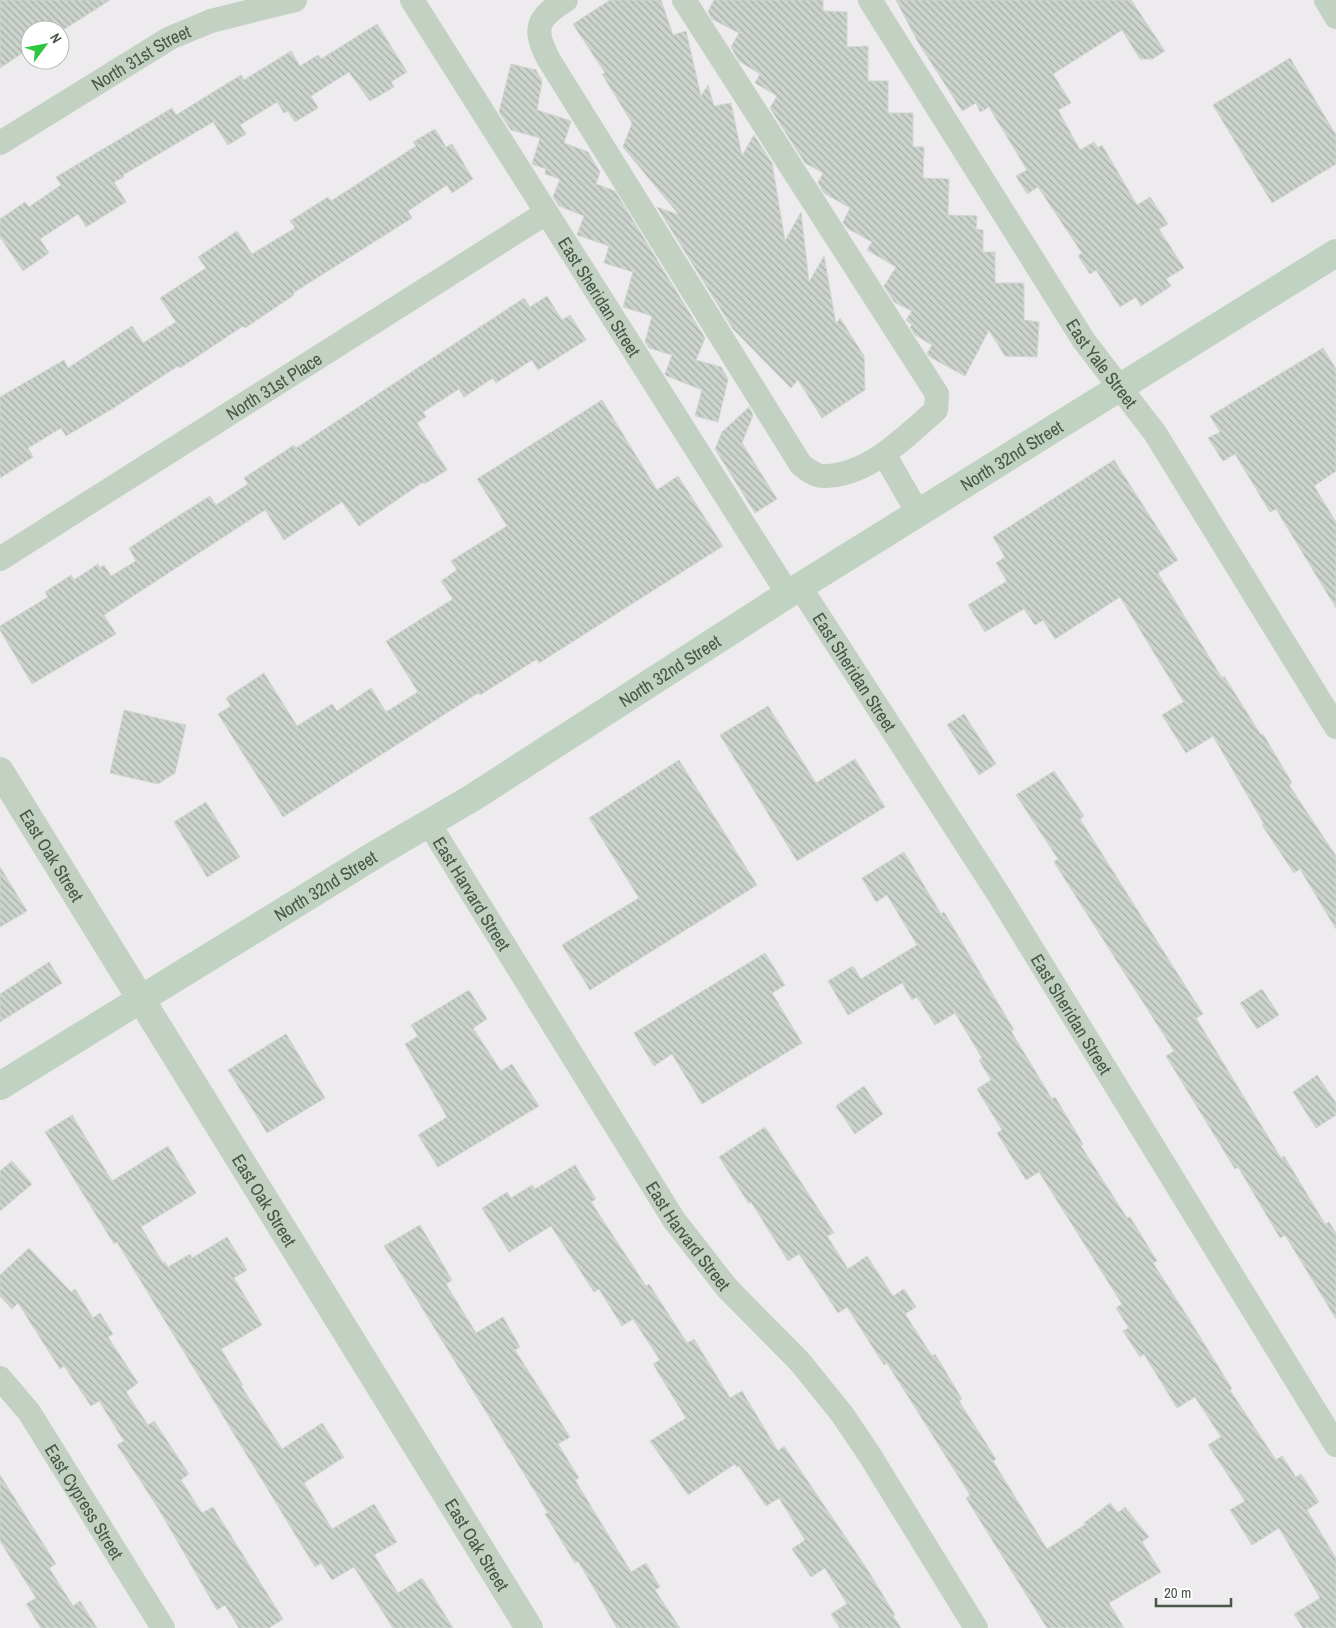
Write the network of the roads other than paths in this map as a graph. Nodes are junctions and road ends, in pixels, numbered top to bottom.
1 (295, 0) edge
2 (412, 0) edge
3 (566, 0) edge
4 (684, 0) edge
5 (870, 0) edge
6 (1326, 0) edge
7 (1336, 17) edge
8 (0, 143) edge
9 (546, 213) junction
10 (1336, 253) edge
11 (1120, 387) junction
12 (884, 454) junction
13 (918, 513) junction
14 (0, 559) edge
15 (794, 590) junction
16 (1336, 726) edge
17 (0, 771) edge
18 (428, 822) junction
19 (140, 999) junction
20 (0, 1086) edge
21 (0, 1378) edge
22 (1336, 1445) edge
23 (163, 1628) edge
24 (529, 1628) edge
25 (976, 1628) edge

1 - 8 street, North 31st Street
2 - 9 street, East Sheridan Street
3 - 12 street
4 - 12 street
5 - 11 street, East Yale Street
6 - 7 street
9 - 14 street, North 31st Place
9 - 15 street, East Sheridan Street
10 - 11 main road, North 32nd Street
11 - 13 main road, North 32nd Street
11 - 16 street, East Yale Street
12 - 13 street
13 - 15 main road, North 32nd Street
15 - 18 main road, North 32nd Street
15 - 22 street, East Sheridan Street
17 - 19 street, East Oak Street
18 - 19 main road, North 32nd Street
18 - 25 street, East Harvard Street
19 - 20 main road, North 32nd Street
19 - 24 street, East Oak Street
21 - 23 street, East Cypress Street

